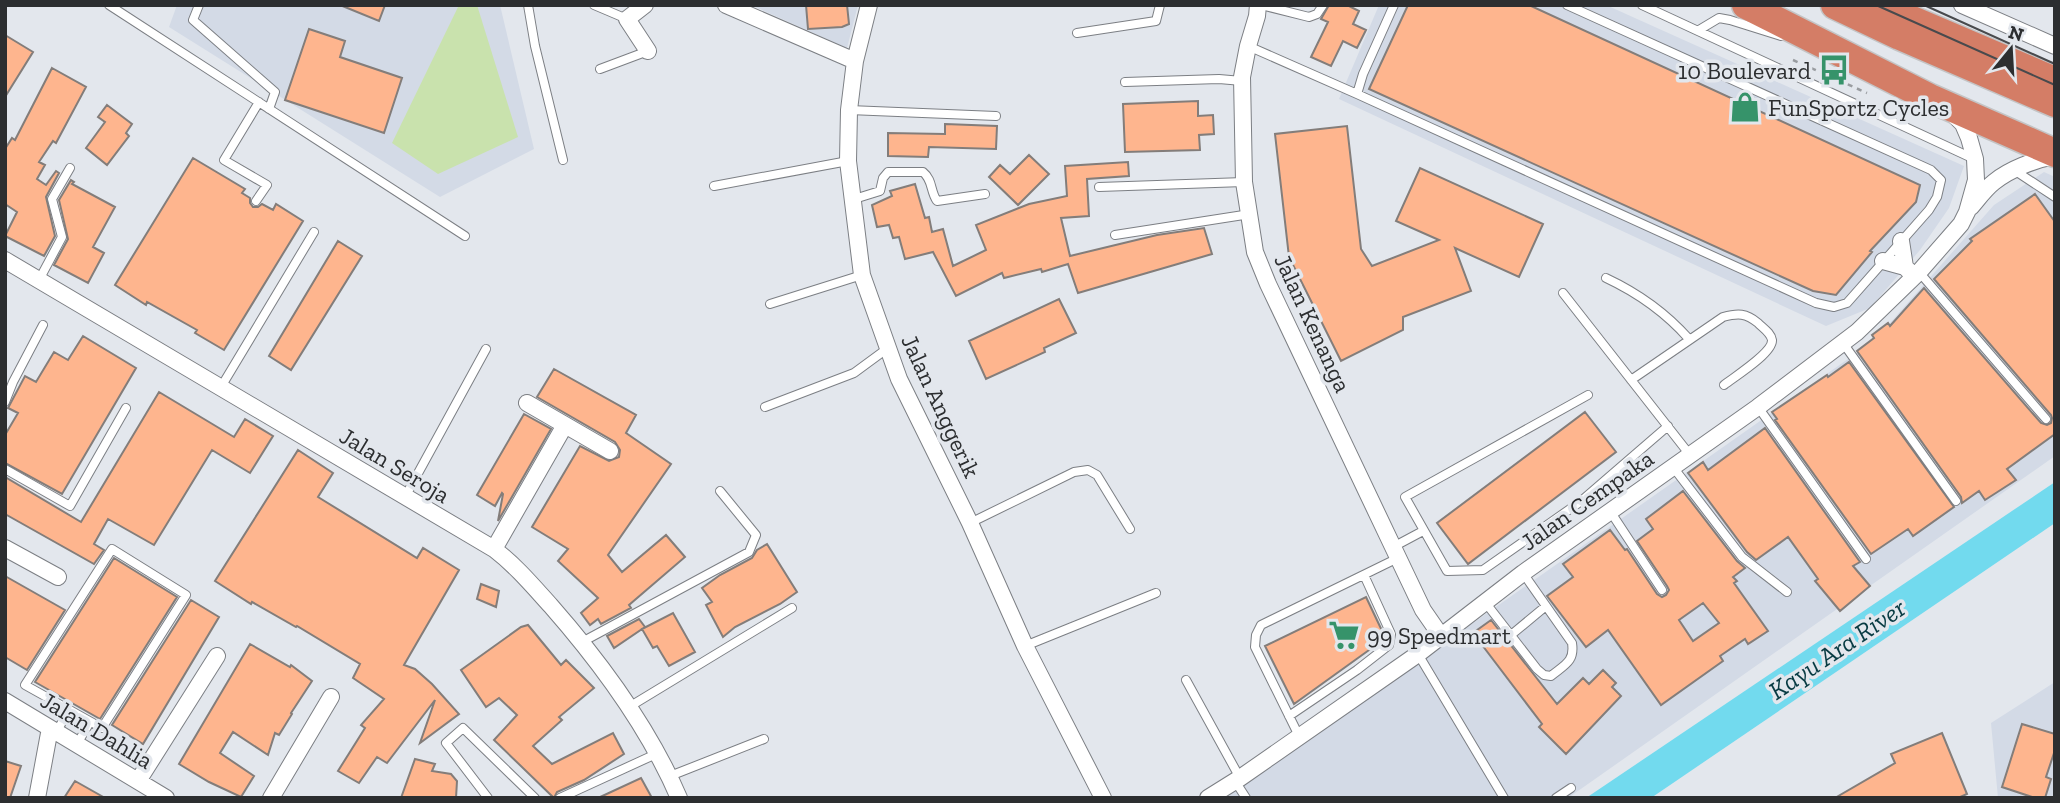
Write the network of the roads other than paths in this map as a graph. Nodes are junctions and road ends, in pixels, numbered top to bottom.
1 (109, 5) edge
2 (199, 5) edge
3 (528, 5) edge
4 (594, 5) edge
5 (645, 5) edge
6 (726, 5) edge
7 (869, 5) edge
8 (1160, 5) edge
9 (1259, 5) edge
10 (1323, 5) edge
11 (1394, 5) edge
12 (1567, 5) edge
13 (1642, 5) edge
14 (1747, 5) edge
15 (1835, 5) edge
16 (1877, 5) edge
17 (1962, 5) edge
18 (627, 19) junction
19 (1699, 30) junction
20 (1077, 33) dead end
21 (1248, 46) junction
22 (2055, 46) edge
23 (1892, 47) junction
24 (648, 51) joint
25 (1854, 58) junction
26 (855, 61) junction
27 (600, 69) dead end
28 (1242, 81) junction
29 (2055, 81) edge
30 (1125, 82) dead end
31 (1357, 94) junction
32 (1930, 98) junction
33 (258, 102) junction
34 (2055, 103) edge
35 (269, 109) junction
36 (849, 110) junction
37 (996, 116) dead end
38 (2055, 132) edge
39 (2055, 154) edge
40 (1975, 159) junction
41 (563, 160) dead end
42 (848, 161) junction
43 (70, 168) dead end
44 (2014, 170) junction
45 (1244, 182) junction
46 (713, 186) dead end
47 (1099, 187) dead end
48 (985, 194) dead end
49 (2055, 197) edge
50 (851, 200) junction
51 (256, 201) dead end
52 (1967, 212) junction
53 (1250, 214) junction
54 (314, 232) dead end
55 (1115, 235) dead end
56 (465, 236) dead end
57 (1901, 242) junction
58 (1884, 261) junction
59 (9, 268) edge
60 (1913, 272) junction
61 (862, 275) junction
62 (1606, 278) dead end
63 (40, 280) junction
64 (1563, 293) dead end
65 (770, 304) dead end
66 (43, 325) dead end
67 (1689, 339) junction
68 (1843, 343) junction
69 (888, 348) junction
70 (486, 349) dead end
71 (9, 380) edge
72 (1631, 380) junction
73 (1724, 385) dead end
74 (220, 387) junction
75 (1588, 395) dead end
76 (5, 402) edge
77 (527, 403) dead end
78 (765, 407) dead end
79 (1758, 407) junction
80 (126, 408) dead end
81 (2046, 419) dead end
82 (565, 425) junction
83 (1668, 426) junction
84 (610, 451) dead end
85 (1690, 455) junction
86 (1673, 467) junction
87 (5, 470) edge
88 (720, 491) dead end
89 (405, 497) junction
90 (1956, 501) dead end
91 (1610, 511) junction
92 (970, 523) junction
93 (1130, 529) dead end
94 (1423, 531) junction
95 (5, 548) edge
96 (494, 550) junction
97 (1395, 553) junction
98 (1866, 559) dead end
99 (1523, 573) junction
100 (1364, 575) junction
101 (58, 577) dead end
102 (1662, 590) dead end
103 (1787, 592) dead end
104 (1156, 593) dead end
105 (1485, 602) junction
106 (1546, 606) junction
107 (792, 608) dead end
108 (1511, 635) junction
109 (1441, 636) junction
110 (582, 642) junction
111 (1025, 646) junction
112 (1418, 654) junction
113 (217, 656) dead end
114 (1186, 680) dead end
115 (331, 697) dead end
116 (5, 701) edge
117 (629, 707) junction
118 (69, 711) junction
119 (1289, 716) junction
120 (90, 722) junction
121 (53, 730) junction
122 (1299, 736) junction
123 (764, 739) dead end
124 (77, 744) junction
125 (656, 754) junction
126 (670, 776) junction
127 (1238, 780) junction
128 (138, 781) junction
129 (1571, 788) dead end
130 (37, 798) edge
131 (166, 798) edge
132 (271, 798) edge
133 (488, 798) edge
134 (535, 798) edge
135 (561, 798) edge
136 (679, 798) edge
137 (1103, 798) edge
138 (1208, 798) edge
139 (1246, 798) edge
140 (1504, 798) edge
141 (1556, 798) edge

1 - 33 lane
2 - 35 lane
3 - 41 lane
4 - 18 lane
5 - 18 street
6 - 26 street
7 - 26 street, Jalan Anggerik
8 - 20 lane
9 - 10 lane
9 - 21 street, Jalan Kenanga
11 - 31 lane
12 - 57 lane
13 - 19 lane
14 - 23 highway
14 - 25 highway
15 - 23 highway
16 - 29 highway
17 - 22 street
18 - 24 street
19 - 25 lane
19 - 40 lane
21 - 28 street, Jalan Kenanga
21 - 31 lane
23 - 34 highway
23 - 38 highway
24 - 27 lane
25 - 32 highway
26 - 36 street, Jalan Anggerik
28 - 30 lane
28 - 45 street, Jalan Kenanga
31 - 58 lane
32 - 39 highway
32 - 40 street, Jalan Cempaka
33 - 35 lane
33 - 51 lane
35 - 56 lane
36 - 37 lane
36 - 42 street, Jalan Anggerik
39 - 44 street, Jalan Cempaka
40 - 52 street, Jalan Cempaka
42 - 46 lane
42 - 50 street, Jalan Anggerik
43 - 63 lane
44 - 49 lane
44 - 52 street, Jalan Cempaka
45 - 47 lane
45 - 53 street, Jalan Kenanga
48 - 50 lane
50 - 61 street, Jalan Anggerik
52 - 60 street, Jalan Cempaka
53 - 55 lane
53 - 97 street, Jalan Kenanga
54 - 74 lane
57 - 58 lane
57 - 60 street
58 - 60 street
59 - 63 street, Jalan Seroja
60 - 68 street, Jalan Cempaka
60 - 81 lane
61 - 65 lane
61 - 69 street, Jalan Anggerik
62 - 67 lane
63 - 74 street, Jalan Seroja
64 - 72 lane
66 - 71 lane
67 - 72 lane
67 - 73 lane
68 - 79 street, Jalan Cempaka
68 - 90 lane
69 - 78 lane
69 - 92 street, Jalan Anggerik
70 - 89 lane
71 - 76 lane
72 - 83 lane
74 - 89 street, Jalan Seroja
75 - 94 lane
77 - 82 street
79 - 85 street, Jalan Cempaka
79 - 98 lane
80 - 87 lane
82 - 84 street
82 - 96 street
83 - 85 lane
83 - 94 lane
85 - 86 street, Jalan Cempaka
86 - 91 street, Jalan Cempaka
86 - 103 lane
88 - 110 lane
89 - 96 street, Jalan Seroja
91 - 99 street, Jalan Cempaka
91 - 102 lane
92 - 93 lane
92 - 111 street, Jalan Anggerik
94 - 97 lane
95 - 101 street
96 - 110 street, Jalan Seroja
97 - 100 lane
97 - 109 street, Jalan Kenanga
99 - 105 street, Jalan Cempaka
99 - 106 lane
100 - 119 lane
100 - 119 lane
104 - 111 lane
105 - 108 lane
105 - 109 street, Jalan Cempaka
106 - 108 lane
106 - 108 lane
107 - 117 lane
109 - 112 street, Jalan Cempaka
110 - 117 street, Jalan Seroja
111 - 137 street, Jalan Anggerik
112 - 122 street, Jalan Cempaka
112 - 140 lane
113 - 128 street
114 - 127 lane
115 - 132 street
116 - 121 street, Jalan Dahlia
117 - 125 street, Jalan Seroja
118 - 120 lane
118 - 120 lane
118 - 121 lane
119 - 122 lane
120 - 124 lane
121 - 124 street, Jalan Dahlia
121 - 130 street
122 - 127 street, Jalan Cempaka
123 - 126 lane
124 - 128 street, Jalan Dahlia
125 - 126 street, Jalan Seroja
125 - 135 lane
126 - 136 street, Jalan Seroja
127 - 138 street, Jalan Cempaka
127 - 139 lane
128 - 131 street, Jalan Dahlia
129 - 141 lane
133 - 134 lane

